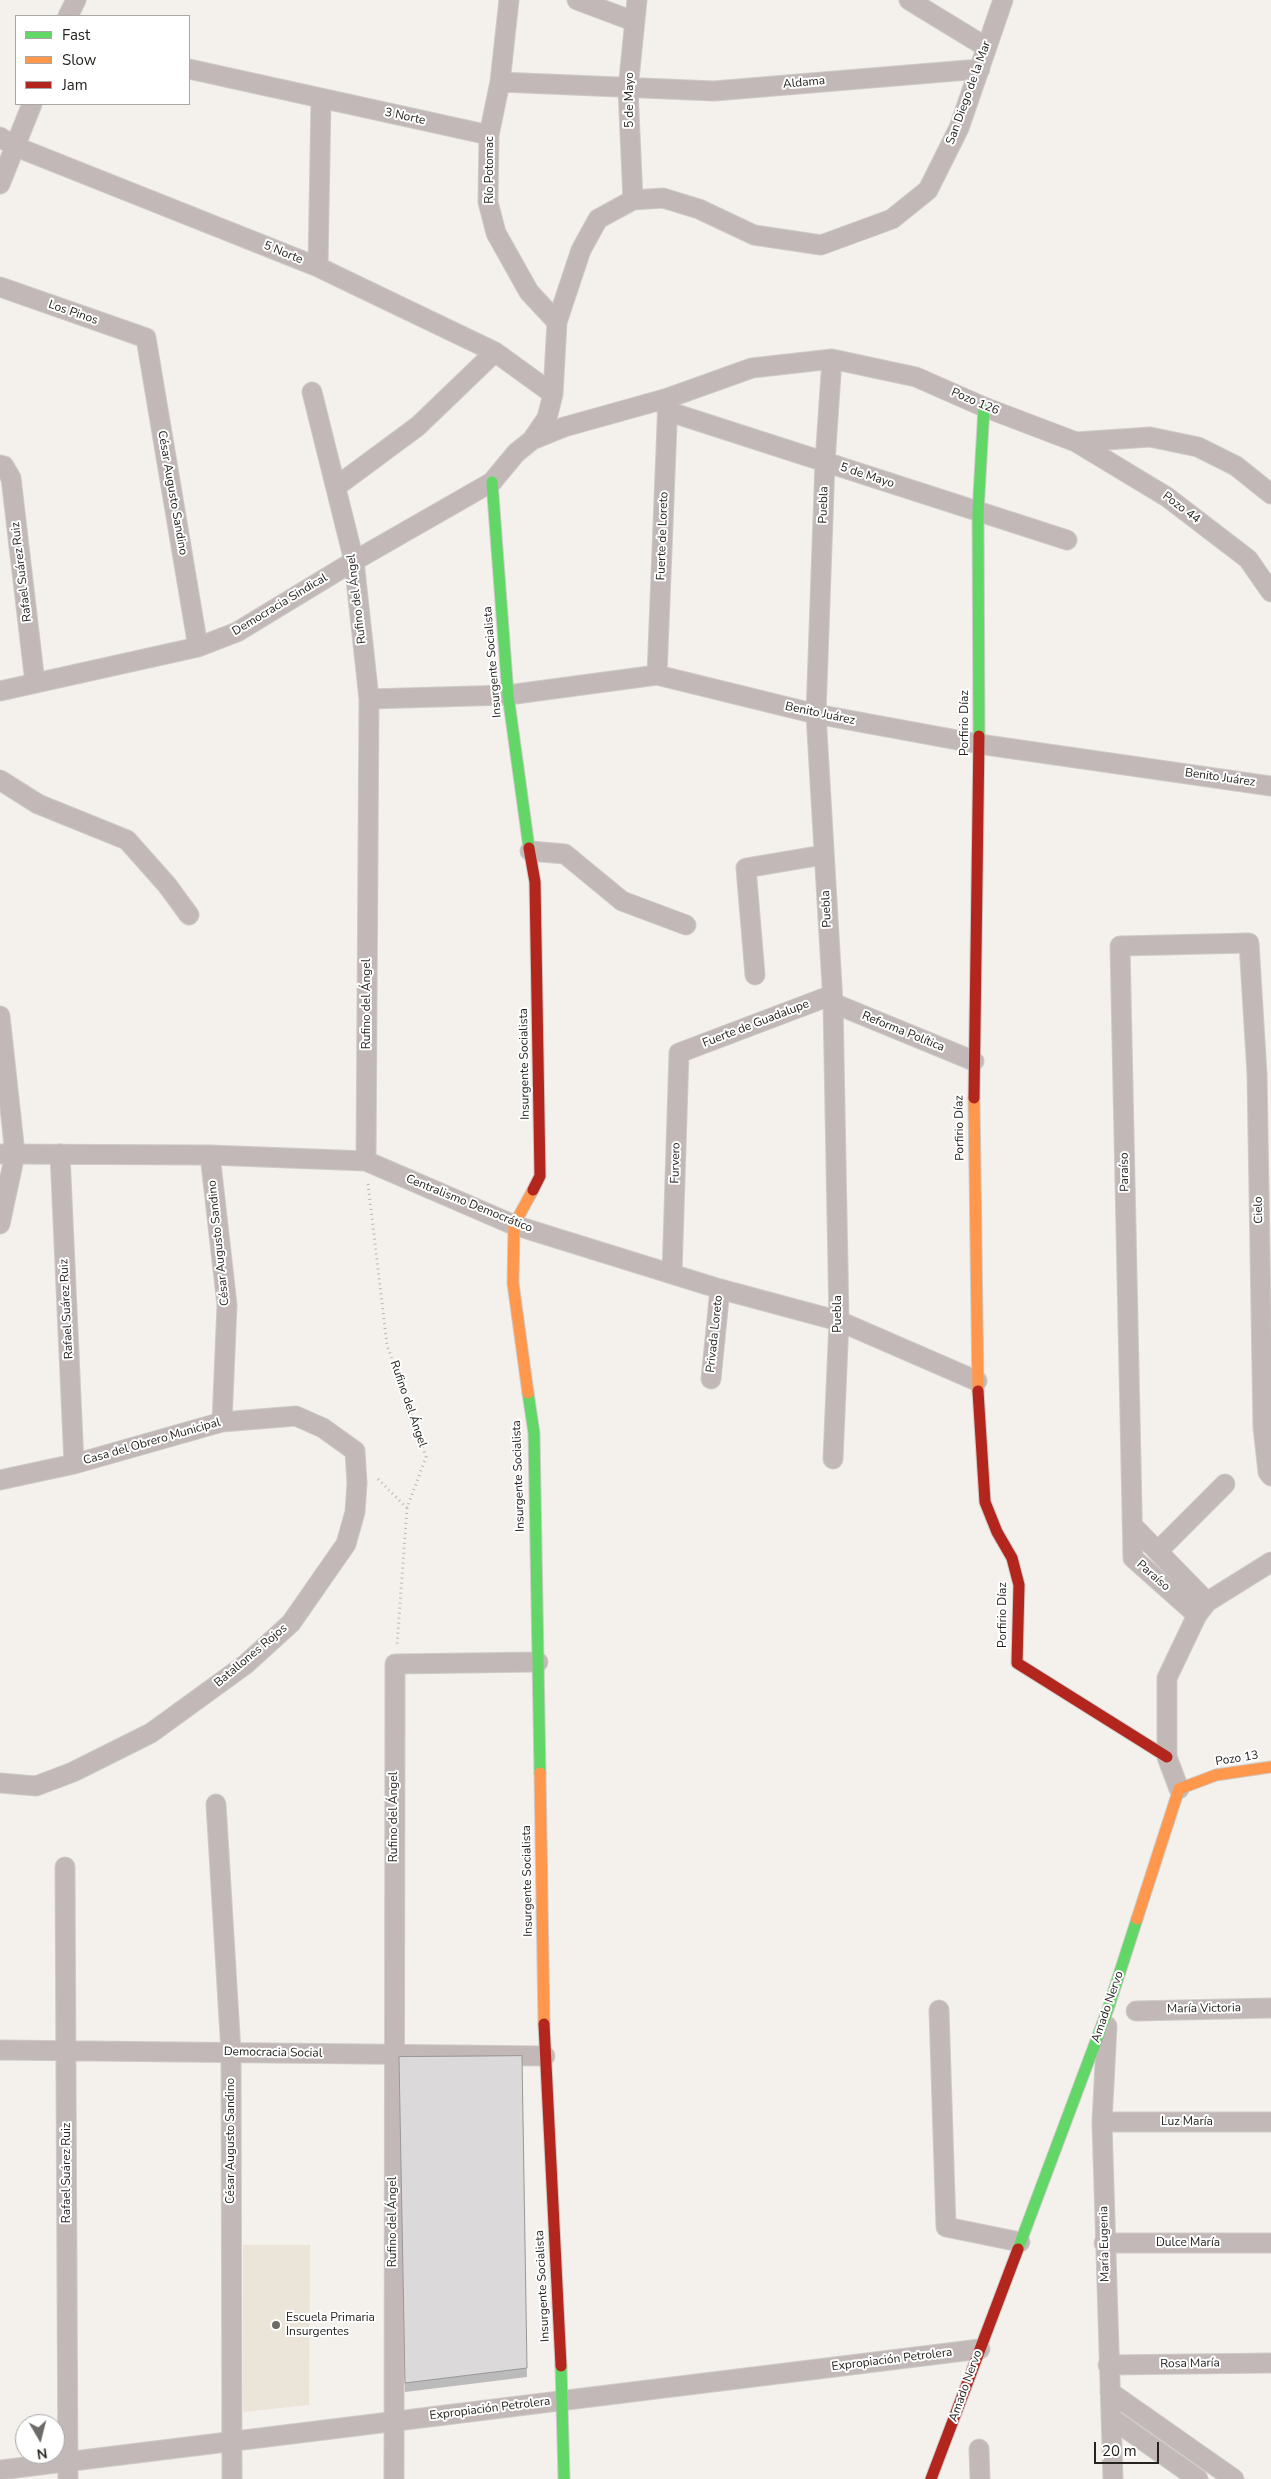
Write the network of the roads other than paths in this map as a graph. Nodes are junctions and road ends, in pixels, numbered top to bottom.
1 (76, 0) edge
2 (509, 0) edge
3 (577, 0) edge
4 (637, 0) edge
5 (909, 0) edge
6 (1003, 0) edge
7 (68, 15) edge
8 (633, 21) junction
9 (986, 47) junction
10 (980, 68) junction
11 (190, 69) edge
12 (500, 82) junction
13 (628, 89) junction
14 (321, 98) junction
15 (31, 105) edge
16 (489, 135) junction
17 (7, 142) edge
18 (0, 184) edge
19 (633, 200) junction
20 (318, 267) junction
21 (0, 287) edge
22 (557, 322) junction
23 (146, 338) joint
24 (495, 352) junction
25 (832, 360) junction
26 (312, 392) dead end
27 (553, 394) junction
28 (668, 404) junction
29 (984, 407) junction
30 (532, 440) junction
31 (1076, 442) junction
32 (825, 462) junction
33 (0, 465) edge
34 (492, 482) junction
35 (337, 486) junction
36 (1271, 494) edge
37 (978, 512) junction
38 (1066, 540) dead end
39 (354, 561) junction
40 (1271, 592) edge
41 (198, 647) junction
42 (657, 675) junction
43 (35, 683) junction
44 (0, 692) edge
45 (508, 695) junction
46 (369, 699) junction
47 (816, 714) junction
48 (980, 744) junction
49 (0, 780) edge
50 (1271, 786) edge
51 (530, 851) junction
52 (824, 854) junction
53 (189, 915) dead end
54 (686, 925) dead end
55 (1249, 943) joint
56 (756, 975) dead end
57 (832, 999) junction
58 (0, 1016) edge
59 (679, 1052) joint
60 (974, 1061) junction
61 (0, 1142) edge
62 (7, 1154) edge
63 (60, 1154) junction
64 (210, 1155) junction
65 (366, 1162) junction
66 (0, 1224) edge
67 (514, 1225) junction
68 (672, 1274) junction
69 (720, 1289) junction
70 (839, 1320) junction
71 (710, 1379) dead end
72 (977, 1381) junction
73 (222, 1422) junction
74 (1267, 1426) edge
75 (355, 1451) joint
76 (833, 1459) dead end
77 (74, 1464) junction
78 (1271, 1476) edge
79 (0, 1480) edge
80 (1225, 1484) dead end
81 (1133, 1526) junction
82 (1158, 1550) junction
83 (1271, 1562) edge
84 (1202, 1608) junction
85 (538, 1662) junction
86 (1167, 1757) junction
87 (1271, 1767) edge
88 (0, 1783) edge
89 (1179, 1789) junction
90 (216, 1804) dead end
91 (65, 1867) dead end
92 (1271, 2008) edge
93 (1108, 2009) junction
94 (939, 2010) dead end
95 (1136, 2010) dead end
96 (0, 2050) edge
97 (66, 2050) junction
98 (232, 2052) junction
99 (393, 2054) junction
100 (545, 2056) junction
101 (1102, 2122) junction
102 (1271, 2122) edge
103 (1020, 2242) junction
104 (1104, 2243) junction
105 (1271, 2243) edge
106 (980, 2349) junction
107 (1271, 2363) edge
108 (1108, 2365) junction
109 (1110, 2392) junction
110 (563, 2400) junction
111 (1111, 2418) junction
112 (392, 2421) junction
113 (232, 2441) junction
114 (979, 2449) dead end
115 (0, 2470) edge
116 (67, 2470) edge
117 (232, 2479) edge
118 (394, 2479) edge
119 (564, 2479) edge
120 (931, 2479) edge
121 (980, 2479) edge
122 (1113, 2479) edge
123 (1198, 2479) edge
124 (1234, 2479) edge

1 - 7 street
2 - 12 street, Río Potomac
3 - 8 street
4 - 8 street, 5 de Mayo
5 - 9 street
6 - 9 street, San Diego de la Mar
8 - 13 street, 5 de Mayo
9 - 10 street, San Diego de la Mar
10 - 13 street, Aldama
10 - 19 street, San Diego de la Mar
11 - 14 street, 3 Norte
12 - 13 street, Aldama
12 - 16 street, Río Potomac
13 - 19 street, 5 de Mayo
14 - 16 street, 3 Norte
14 - 20 street
15 - 17 street
16 - 22 street, Río Potomac
17 - 18 street
17 - 20 street, 5 Norte
19 - 22 street, San Diego de la Mar
20 - 24 street, 5 Norte
21 - 23 street, Los Pinos
22 - 27 street, San Diego de la Mar
23 - 41 street, César Augusto Sandino
24 - 27 street, 5 Norte
24 - 35 street
25 - 28 street, Pozo 126
25 - 29 street, Pozo 126
25 - 32 street, Puebla
26 - 35 street, Rufino del Ángel
27 - 30 street, San Diego de la Mar
28 - 30 street, Democracia Sindical
28 - 32 street, 5 de Mayo
28 - 42 street, Fuerte de Loreto
29 - 31 street, Pozo 126
29 - 37 street, Porfirio Díaz
30 - 34 street, Democracia Sindical
31 - 36 street, Pozo 126
31 - 40 street, Pozo 44
32 - 37 street, 5 de Mayo
32 - 47 street, Puebla
33 - 43 street, Rafael Suárez Ruiz
34 - 39 street, Democracia Sindical
34 - 45 street, Insurgente Socialista
35 - 39 street, Rufino del Ángel
37 - 38 street, 5 de Mayo
37 - 48 street, Porfirio Díaz
39 - 41 street, Democracia Sindical
39 - 46 street, Rufino del Ángel
41 - 43 street, Democracia Sindical
42 - 45 street, Benito Juárez
42 - 47 street, Benito Juárez
43 - 44 street, Democracia Sindical
45 - 46 street, Benito Juárez
45 - 51 street, Insurgente Socialista
46 - 65 street, Rufino del Ángel
47 - 48 street, Benito Juárez
47 - 52 street, Puebla
48 - 50 street, Benito Juárez
48 - 60 street, Porfirio Díaz
49 - 53 street
51 - 54 street
51 - 67 street, Insurgente Socialista
52 - 56 street
52 - 57 street, Puebla
55 - 74 street, Cielo
55 - 81 street, Paraíso
57 - 59 street, Fuerte de Guadalupe
57 - 60 street, Reforma Política
57 - 70 street, Puebla
58 - 62 street
59 - 68 street, Furvero
60 - 72 street, Porfirio Díaz
61 - 62 street
62 - 63 street, Centralismo Democrático
62 - 66 street
63 - 64 street, Centralismo Democrático
63 - 77 street, Rafael Suárez Ruiz
64 - 65 street, Centralismo Democrático
64 - 73 street, César Augusto Sandino
65 - 67 street, Centralismo Democrático
67 - 68 street, Centralismo Democrático
67 - 85 street, Insurgente Socialista
68 - 69 street, Centralismo Democrático
69 - 70 street, Centralismo Democrático
69 - 71 street, Privada Loreto
70 - 72 street, Centralismo Democrático
70 - 76 street, Puebla
72 - 86 street, Porfirio Díaz
73 - 75 street, Casa del Obrero Municipal
73 - 77 street, Casa del Obrero Municipal
74 - 78 street, Cielo
75 - 88 street, Batallones Rojos
77 - 79 street, Casa del Obrero Municipal
80 - 82 street
81 - 82 street, Paraíso
81 - 84 street, Paraíso
82 - 84 street, Paraíso
83 - 84 street
84 - 86 street
85 - 99 street, Rufino del Ángel
85 - 100 street, Insurgente Socialista
86 - 89 street
87 - 89 street, Pozo 13
89 - 93 street, Amado Nervo
90 - 98 street, César Augusto Sandino
91 - 97 street, Rafael Suárez Ruiz
92 - 95 street, María Victoria
93 - 101 street, María Eugenia
93 - 103 street, Amado Nervo
94 - 103 street
96 - 97 street, Democracia Social
97 - 98 street, Democracia Social
97 - 116 street, Rafael Suárez Ruiz
98 - 99 street, Democracia Social
98 - 113 street, César Augusto Sandino
99 - 100 street, Democracia Social
99 - 112 street, Rufino del Ángel
100 - 110 street, Insurgente Socialista
101 - 102 street, Luz María
101 - 104 street, María Eugenia
103 - 106 street, Amado Nervo
104 - 105 street, Dulce María
104 - 108 street, María Eugenia
106 - 110 street, Expropiación Petrolera
106 - 120 street, Amado Nervo
107 - 108 street, Rosa María
108 - 109 street, María Eugenia
109 - 111 street, María Eugenia
109 - 124 street
110 - 112 street, Expropiación Petrolera
110 - 119 street, Insurgente Socialista
111 - 122 street, María Eugenia
111 - 123 street
112 - 113 street, Expropiación Petrolera
112 - 118 street, Rufino del Ángel
113 - 116 street, Expropiación Petrolera
113 - 117 street, César Augusto Sandino
114 - 121 street
115 - 116 street, Expropiación Petrolera

